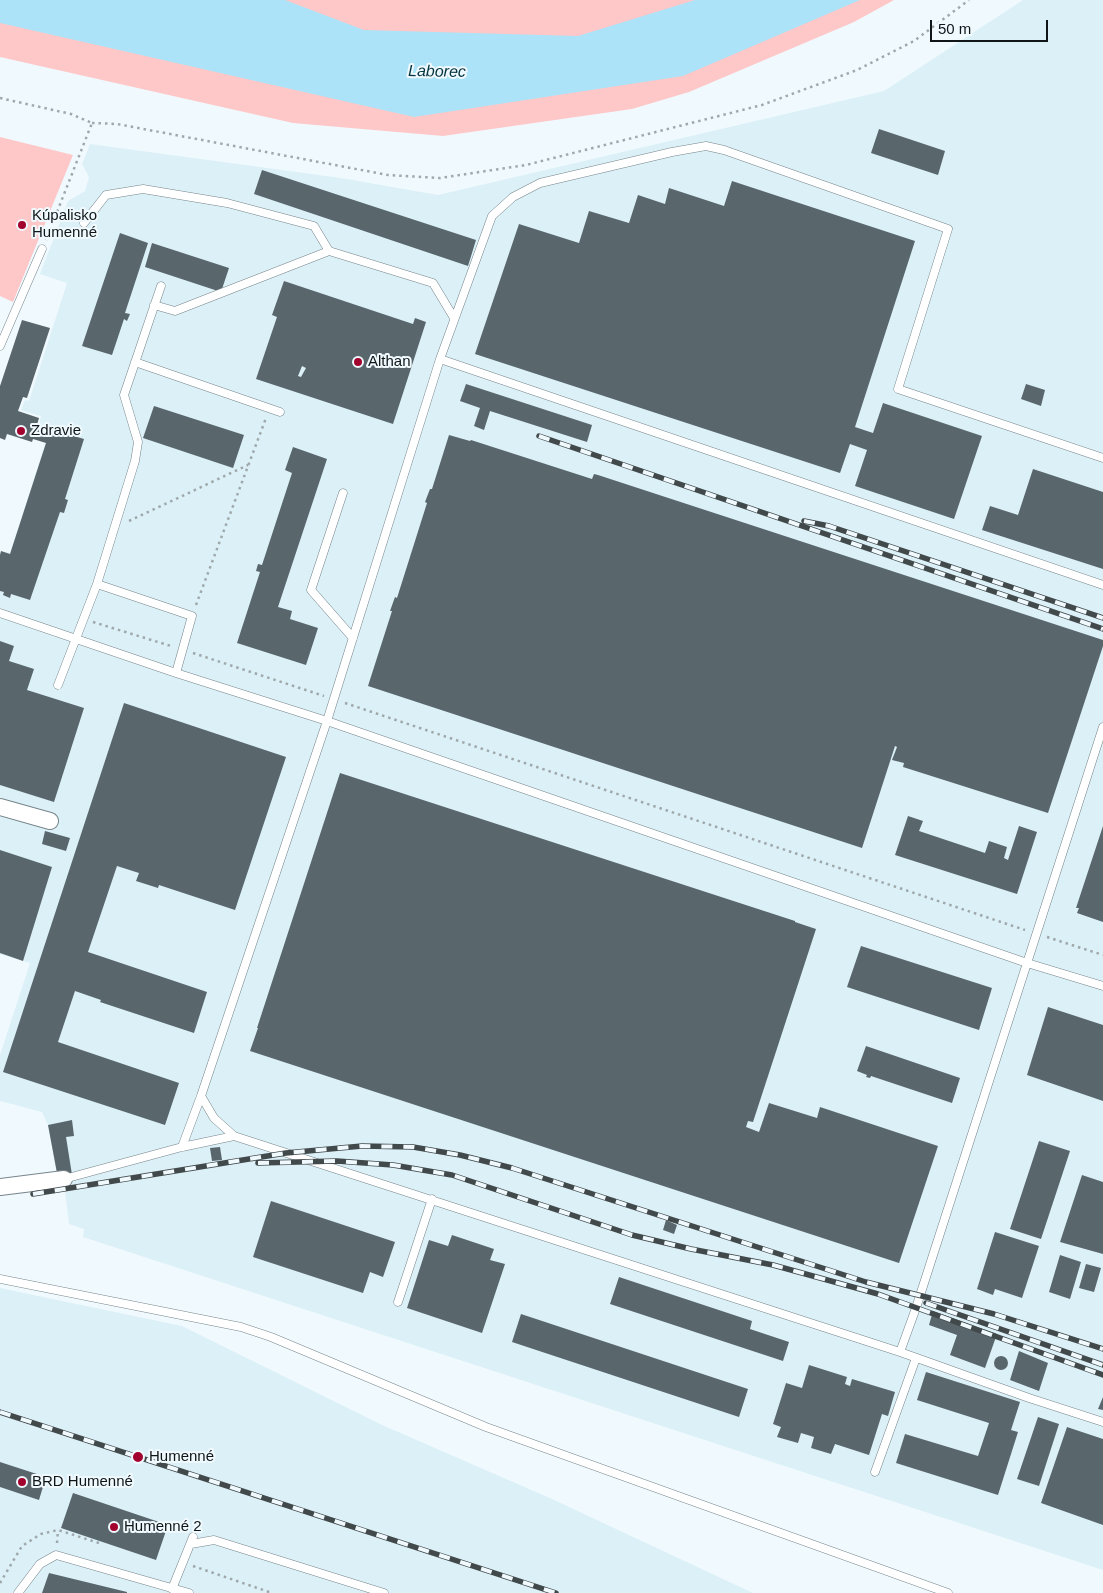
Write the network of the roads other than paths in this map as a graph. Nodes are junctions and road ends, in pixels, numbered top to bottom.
1 (84, 223) dead end
2 (42, 249) road end
3 (329, 251) junction
4 (160, 286) dead end
5 (154, 305) junction
6 (454, 318) junction
7 (0, 346) edge
8 (440, 359) junction
9 (135, 362) junction
10 (280, 412) dead end
11 (1103, 458) edge
12 (343, 493) dead end
13 (97, 584) junction
14 (1103, 585) edge
15 (0, 613) edge
16 (76, 638) junction
17 (353, 638) junction
18 (176, 673) junction
19 (58, 685) dead end
20 (327, 721) junction
21 (1103, 727) edge
22 (0, 807) edge
23 (50, 821) dead end
24 (1027, 963) junction
25 (1103, 986) edge
26 (201, 1096) junction
27 (234, 1136) junction
28 (182, 1147) junction
29 (64, 1179) joint
30 (0, 1187) edge
31 (432, 1200) junction
32 (0, 1279) edge
33 (398, 1302) dead end
34 (900, 1352) junction
35 (916, 1358) junction
36 (1103, 1422) edge
37 (875, 1472) dead end
38 (172, 1589) junction
39 (18, 1593) edge
40 (189, 1593) edge
41 (384, 1593) edge
42 (948, 1593) edge

1 - 3 lane
2 - 7 lane
3 - 5 lane
3 - 6 lane
4 - 5 lane
5 - 9 lane
6 - 8 lane
6 - 11 lane
8 - 14 lane
8 - 17 lane
9 - 10 lane
9 - 13 lane
12 - 17 lane
13 - 16 lane
13 - 18 lane
15 - 16 lane
16 - 18 lane
16 - 19 lane
17 - 20 lane
18 - 20 lane
20 - 24 lane
20 - 26 lane
21 - 24 lane
22 - 23 street
24 - 25 lane
24 - 34 lane
26 - 27 lane
26 - 28 lane
27 - 28 lane
27 - 31 lane
28 - 29 lane
29 - 30 street
31 - 33 lane
31 - 34 lane
32 - 42 lane
34 - 35 lane
35 - 36 lane
35 - 37 lane
38 - 39 lane
38 - 40 lane
38 - 41 lane

